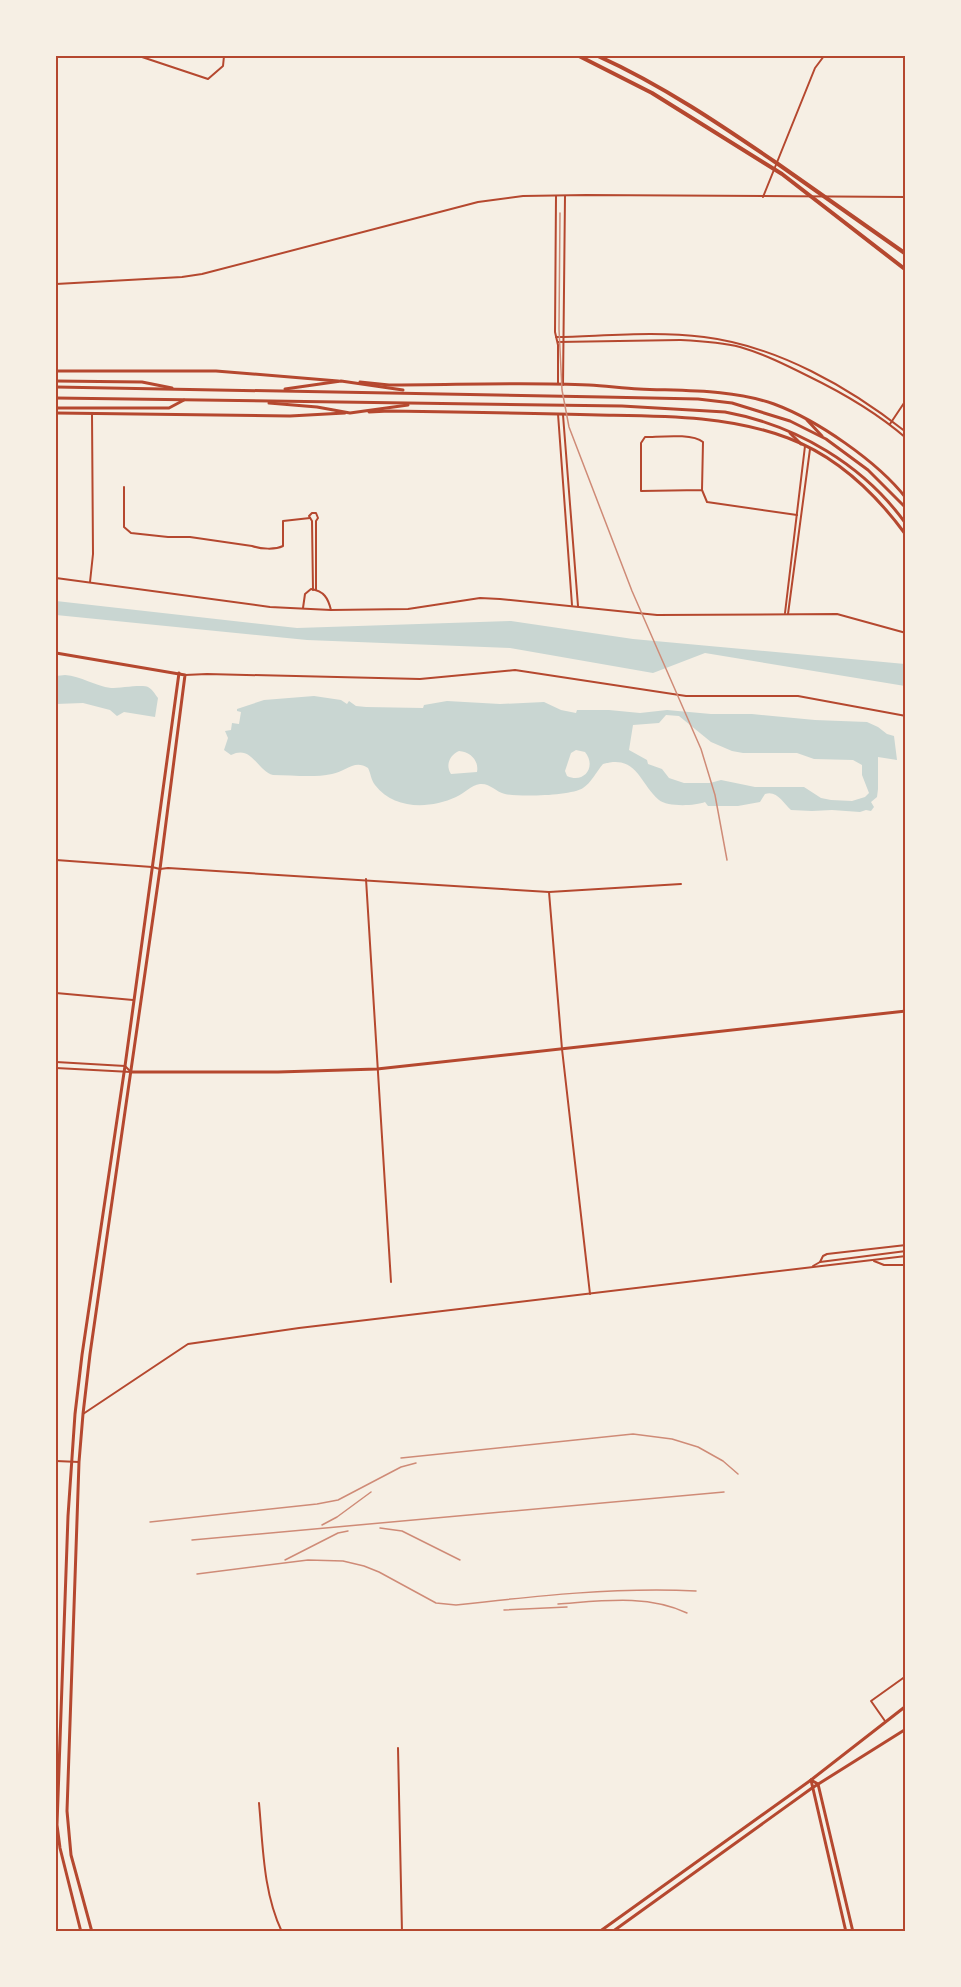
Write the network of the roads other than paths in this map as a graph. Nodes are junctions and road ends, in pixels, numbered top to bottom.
1 (139, 56) edge
2 (224, 56) edge
3 (579, 56) edge
4 (598, 56) edge
5 (824, 56) edge
6 (565, 195) junction
7 (556, 196) junction
8 (763, 197) junction
9 (906, 197) edge
10 (906, 254) edge
11 (906, 270) edge
12 (56, 284) edge
13 (556, 337) junction
14 (564, 337) junction
15 (558, 342) junction
16 (563, 342) junction
17 (56, 371) edge
18 (56, 381) edge
19 (341, 381) junction
20 (558, 385) junction
21 (563, 385) junction
22 (56, 387) edge
23 (180, 389) junction
24 (275, 391) junction
25 (423, 393) junction
26 (56, 398) edge
27 (184, 400) junction
28 (906, 400) edge
29 (240, 401) junction
30 (418, 403) junction
31 (56, 411) edge
32 (92, 413) junction
33 (350, 413) junction
34 (560, 414) junction
35 (807, 420) junction
36 (890, 423) junction
37 (789, 432) junction
38 (906, 432) edge
39 (906, 438) edge
40 (826, 440) junction
41 (803, 445) junction
42 (810, 448) junction
43 (124, 487) dead end
44 (702, 490) junction
45 (906, 498) edge
46 (906, 508) edge
47 (796, 515) junction
48 (310, 518) junction
49 (906, 524) edge
50 (906, 535) edge
51 (56, 578) edge
52 (90, 582) junction
53 (314, 590) junction
54 (572, 606) junction
55 (578, 606) junction
56 (303, 609) junction
57 (331, 610) junction
58 (786, 614) junction
59 (906, 633) edge
60 (56, 653) edge
61 (179, 673) junction
62 (185, 675) junction
63 (906, 716) edge
64 (56, 860) edge
65 (152, 867) junction
66 (160, 869) junction
67 (366, 879) junction
68 (681, 884) dead end
69 (549, 892) junction
70 (56, 993) edge
71 (134, 1000) junction
72 (906, 1011) edge
73 (562, 1049) junction
74 (56, 1062) edge
75 (125, 1066) junction
76 (56, 1068) edge
77 (377, 1069) junction
78 (124, 1072) junction
79 (131, 1072) junction
80 (906, 1245) edge
81 (906, 1251) edge
82 (906, 1256) edge
83 (871, 1260) junction
84 (820, 1262) junction
85 (906, 1265) edge
86 (813, 1266) junction
87 (391, 1281) dead end
88 (590, 1294) junction
89 (83, 1414) junction
90 (56, 1461) edge
91 (71, 1462) junction
92 (79, 1462) junction
93 (906, 1676) edge
94 (906, 1706) edge
95 (885, 1721) junction
96 (906, 1730) edge
97 (398, 1748) dead end
98 (811, 1780) junction
99 (818, 1784) junction
100 (812, 1788) junction
101 (258, 1803) dead end
102 (81, 1932) edge
103 (92, 1932) edge
104 (282, 1932) edge
105 (402, 1932) edge
106 (599, 1932) edge
107 (612, 1932) edge
108 (846, 1932) edge
109 (853, 1932) edge

1 - 2 street
3 - 11 highway
4 - 10 highway
5 - 8 street
6 - 7 street
6 - 8 street
6 - 14 street
7 - 12 street
7 - 13 street
8 - 9 street
13 - 14 street
13 - 15 street
14 - 16 street
14 - 36 street
15 - 16 street
15 - 20 street
16 - 21 street
16 - 36 street
17 - 19 main road
18 - 23 main road
19 - 20 main road
19 - 24 main road
19 - 25 main road
20 - 21 main road
21 - 35 main road
22 - 23 main road
23 - 24 main road
24 - 25 main road
25 - 40 main road
26 - 27 main road
27 - 29 main road
27 - 31 main road
28 - 36 street
29 - 30 main road
29 - 33 main road
30 - 33 main road
30 - 37 main road
31 - 32 main road
32 - 33 main road
32 - 52 street
33 - 34 main road
34 - 41 main road
34 - 54 street
34 - 55 street
35 - 40 main road
35 - 45 main road
36 - 38 street
36 - 39 street
37 - 41 main road
37 - 49 main road
40 - 46 main road
41 - 42 main road
41 - 47 street
42 - 50 main road
42 - 58 street
43 - 48 street
44 - 44 street
44 - 47 street
47 - 58 street
48 - 53 street
48 - 53 street
51 - 52 street
52 - 56 street
53 - 56 street
53 - 57 street
54 - 55 street
54 - 57 street
55 - 58 street
56 - 57 street
58 - 59 street
60 - 61 main road
61 - 62 main road
61 - 65 main road
62 - 63 street
62 - 66 main road
64 - 65 street
65 - 66 street
65 - 71 main road
66 - 67 street
66 - 79 main road
67 - 69 street
67 - 77 street
68 - 69 street
69 - 73 street
70 - 71 street
71 - 75 main road
72 - 73 main road
73 - 77 main road
73 - 88 street
74 - 75 street
75 - 78 main road
75 - 79 street
76 - 78 street
77 - 79 main road
77 - 87 street
78 - 79 street
78 - 91 main road
79 - 89 main road
80 - 84 street
81 - 84 street
82 - 83 street
83 - 85 street
83 - 86 street
84 - 86 street
86 - 88 street
88 - 89 street
89 - 92 main road
90 - 91 street
91 - 92 street
91 - 102 main road
92 - 103 main road
93 - 95 street
94 - 95 main road
95 - 98 main road
96 - 99 main road
97 - 105 street
98 - 99 main road
98 - 100 main road
98 - 106 main road
99 - 100 main road
99 - 109 main road
100 - 107 main road
100 - 108 main road
101 - 104 street

